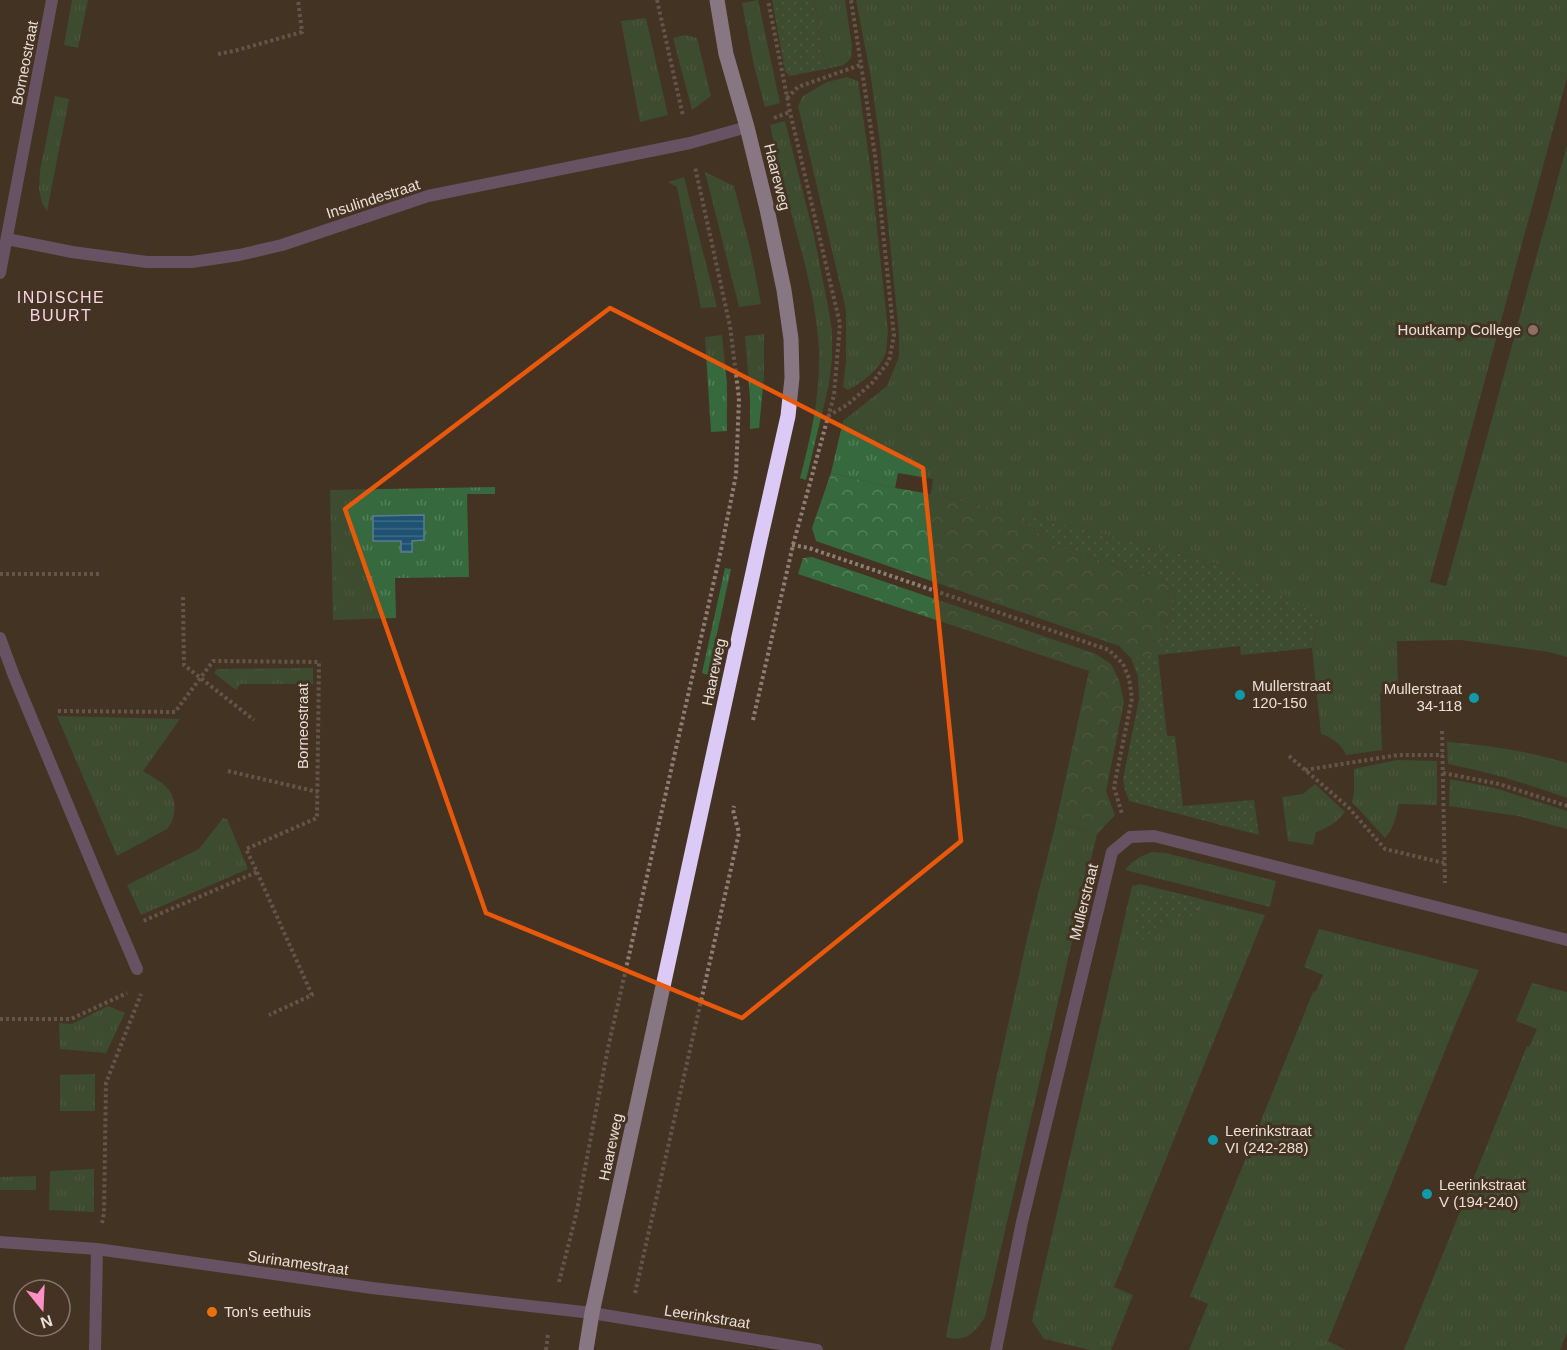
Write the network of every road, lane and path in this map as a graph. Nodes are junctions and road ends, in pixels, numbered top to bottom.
1 (52, 0) edge
2 (298, 0) edge
3 (657, 0) edge
4 (717, 0) edge
5 (851, 0) edge
6 (218, 54) dead end
7 (860, 65) junction
8 (787, 98) dead end
9 (747, 127) junction
10 (690, 143) junction
11 (7, 239) junction
12 (0, 273) edge
13 (828, 416) dead end
14 (793, 545) dead end
15 (0, 574) edge
16 (100, 574) dead end
17 (183, 597) dead end
18 (0, 638) edge
19 (201, 677) junction
20 (28, 710) junction
21 (254, 720) dead end
22 (1442, 731) dead end
23 (1443, 755) junction
24 (1289, 756) dead end
25 (1305, 770) junction
26 (228, 771) dead end
27 (1443, 774) junction
28 (318, 792) junction
29 (1567, 806) edge
30 (1130, 837) junction
31 (1444, 863) junction
32 (257, 872) junction
33 (1444, 879) dead end
34 (121, 930) junction
35 (1567, 940) edge
36 (137, 969) joint
37 (144, 986) junction
38 (269, 1015) dead end
39 (0, 1020) edge
40 (0, 1242) edge
41 (97, 1249) junction
42 (552, 1310) junction
43 (592, 1313) junction
44 (95, 1350) edge
45 (546, 1350) edge
46 (586, 1350) edge
47 (817, 1350) edge
48 (996, 1350) edge

1 - 11 street, Borneostraat
2 - 6 path
3 - 10 path, Haareweg
4 - 9 main road, Haareweg
5 - 7 path
7 - 8 path
7 - 13 path
9 - 10 street, Insulindestraat
9 - 43 main road, Haareweg
10 - 11 street, Insulindestraat
10 - 42 path, Haareweg
11 - 12 street, Borneostraat
14 - 30 path
15 - 16 path
17 - 19 path
18 - 20 street
19 - 20 path, Borneostraat
19 - 21 path
19 - 28 path, Borneostraat
20 - 34 street
22 - 23 path
23 - 25 path
23 - 27 path
24 - 25 path
25 - 31 path
26 - 28 path
27 - 29 path
27 - 31 path
28 - 32 path, Borneostraat
30 - 35 street
30 - 48 street, Mullerstraat
31 - 33 path
32 - 34 path
32 - 38 path
34 - 36 street
36 - 37 path
37 - 39 path
37 - 41 path
40 - 41 street, Surinamestraat
41 - 42 street, Surinamestraat
41 - 44 street
42 - 43 street, Surinamestraat
42 - 45 path, Haareweg
43 - 46 main road, Haareweg
43 - 47 street, Leerinkstraat

